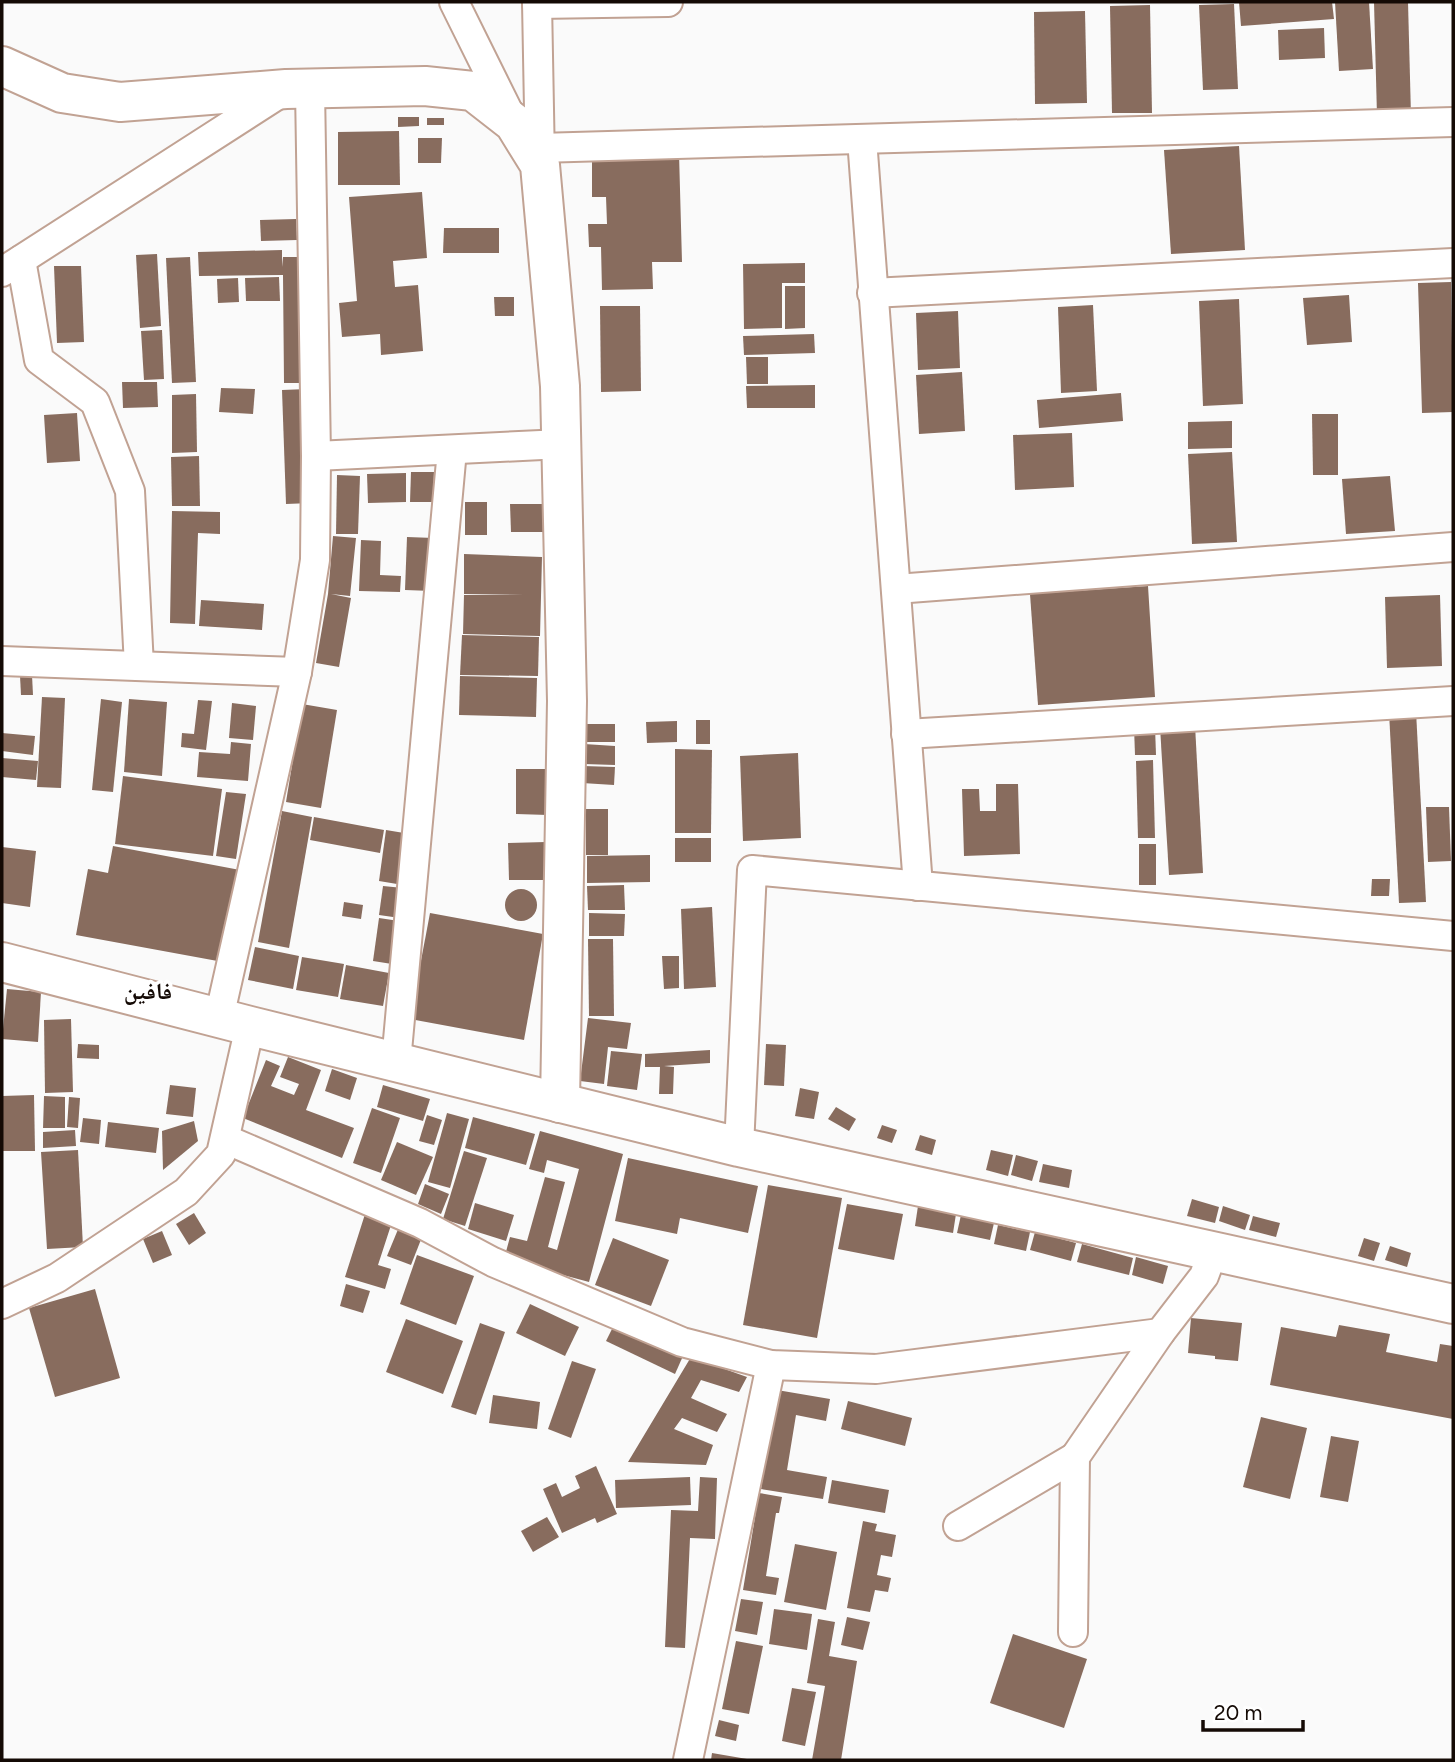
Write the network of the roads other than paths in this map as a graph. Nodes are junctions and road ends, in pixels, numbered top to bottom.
1 (454, 2) edge
2 (668, 2) edge
3 (537, 3) edge
4 (2, 66) edge
5 (298, 89) junction
6 (1453, 121) edge
7 (862, 139) junction
8 (531, 145) junction
9 (1453, 263) edge
10 (11, 266) edge
11 (872, 293) junction
12 (562, 444) junction
13 (452, 450) junction
14 (316, 456) junction
15 (1453, 547) edge
16 (896, 589) junction
17 (2, 661) edge
18 (139, 666) junction
19 (297, 672) junction
20 (1453, 701) edge
21 (906, 734) junction
22 (918, 886) junction
23 (1453, 936) edge
24 (2, 962) edge
25 (234, 1022) junction
26 (396, 1062) junction
27 (560, 1103) junction
28 (225, 1139) junction
29 (739, 1147) junction
30 (1213, 1252) junction
31 (2, 1304) edge
32 (1453, 1304) edge
33 (1160, 1333) junction
34 (771, 1365) junction
35 (1075, 1457) junction
36 (958, 1526) dead end
37 (1073, 1632) dead end
38 (688, 1760) edge

1 - 8 street
2 - 3 street
3 - 8 street
4 - 5 main road
5 - 8 main road
5 - 10 street
5 - 14 street
6 - 7 street
7 - 8 street
7 - 11 street
8 - 12 main road
9 - 11 street
10 - 18 street
11 - 16 street
12 - 13 street
12 - 27 main road
13 - 14 street
13 - 26 street
14 - 19 street
15 - 16 street
16 - 21 street
17 - 18 street
18 - 19 street
19 - 25 street
20 - 21 street
21 - 22 street
22 - 23 street
22 - 29 street
24 - 25 main road
25 - 26 main road
25 - 28 street
26 - 27 main road
27 - 29 main road
28 - 31 street
28 - 34 street
29 - 30 main road
30 - 32 main road
30 - 33 street
33 - 34 street
33 - 35 street
34 - 38 street
35 - 36 street
35 - 37 street

